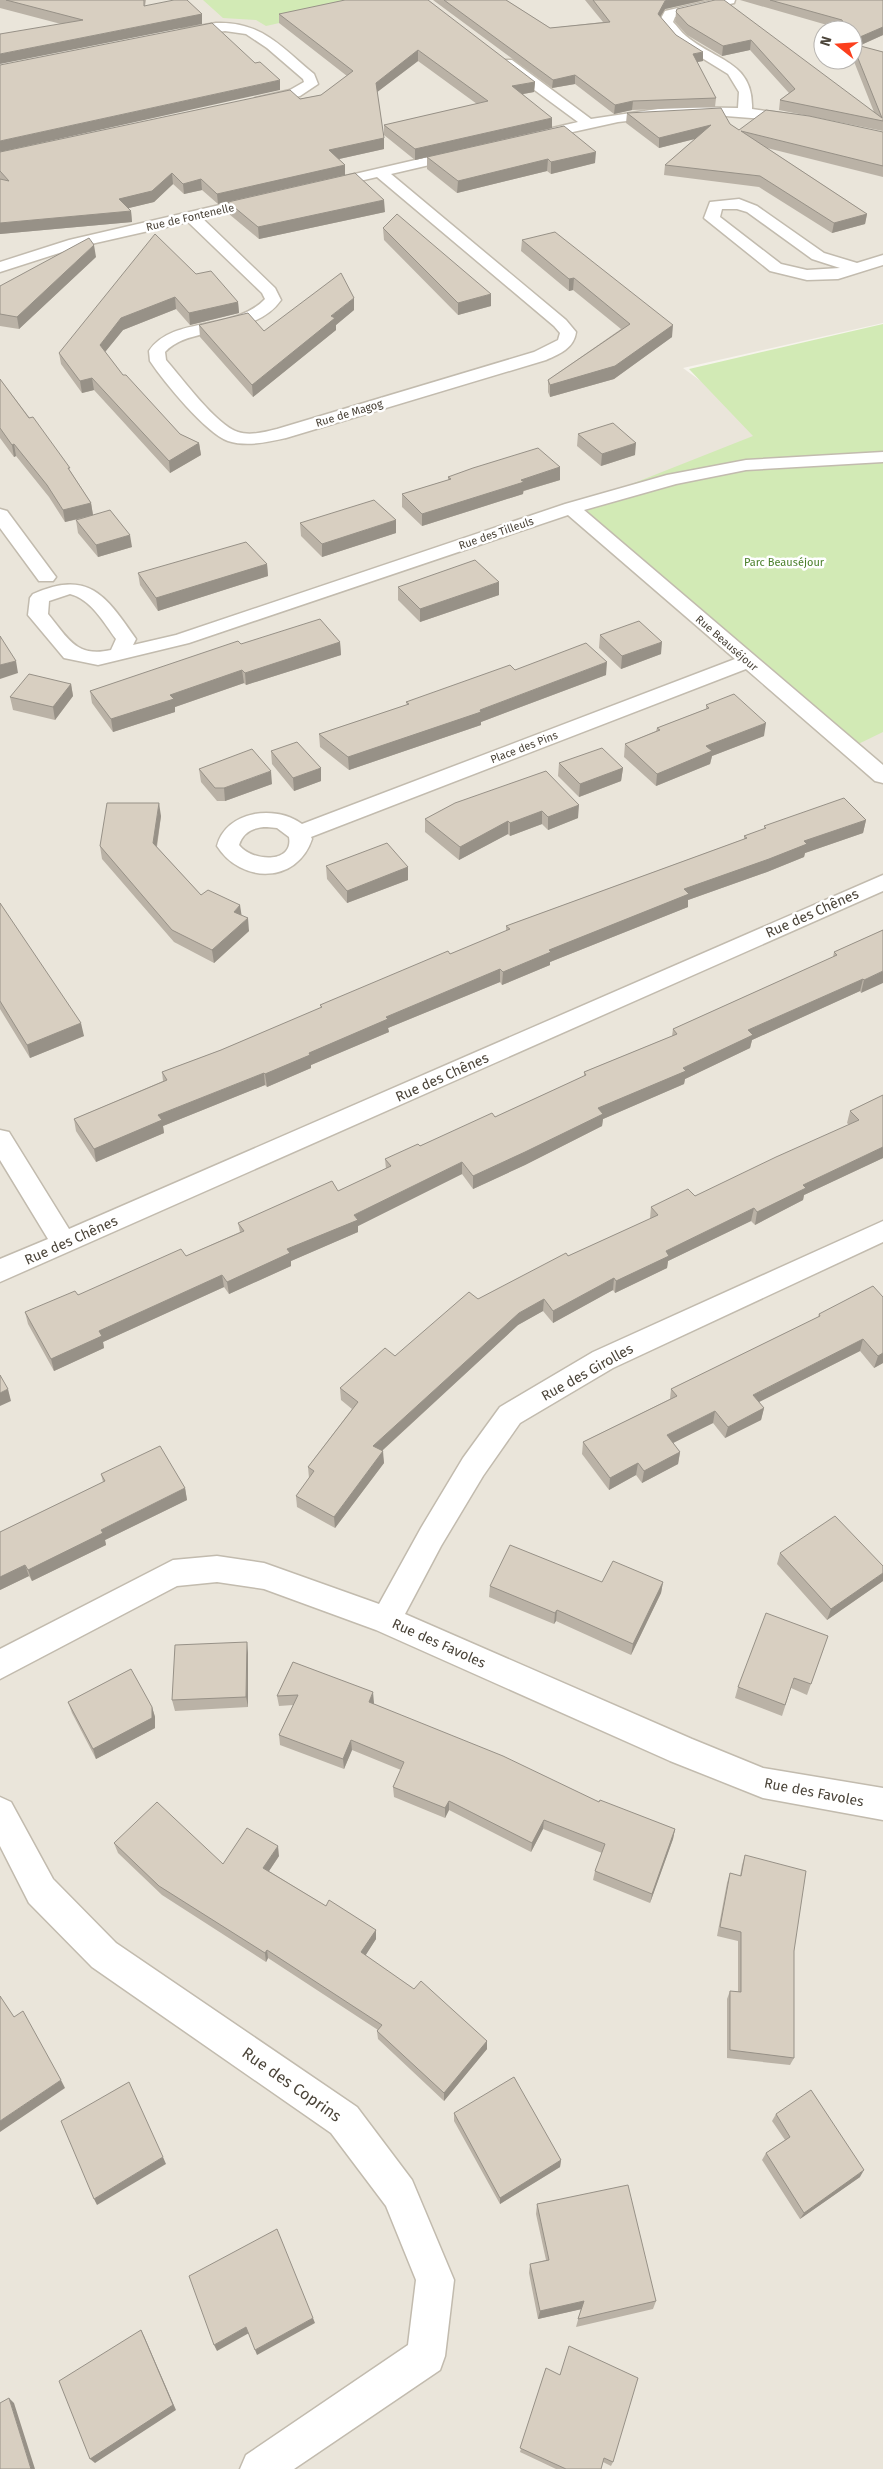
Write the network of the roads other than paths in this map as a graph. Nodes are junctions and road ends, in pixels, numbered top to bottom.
1 (729, 0) edge
2 (166, 36) edge
3 (494, 54) edge
4 (248, 104) edge
5 (745, 112) junction
6 (807, 120) edge
7 (589, 124) junction
8 (513, 141) edge
9 (475, 150) edge
10 (380, 172) junction
11 (314, 188) edge
12 (276, 197) edge
13 (191, 216) junction
14 (883, 260) edge
15 (0, 267) edge
16 (856, 268) junction
17 (883, 457) edge
18 (571, 508) junction
19 (0, 515) edge
20 (46, 577) dead end
21 (119, 653) dead end
22 (748, 662) junction
23 (883, 776) edge
24 (299, 834) dead end
25 (883, 882) edge
26 (0, 1139) edge
27 (883, 1231) edge
28 (64, 1243) junction
29 (0, 1271) edge
30 (386, 1620) junction
31 (0, 1665) edge
32 (883, 1804) edge
33 (0, 1813) edge
34 (260, 2469) edge

1 - 5 street
2 - 4 street
3 - 7 street
5 - 6 street
5 - 7 street
7 - 8 street
9 - 10 street
10 - 11 street
10 - 13 street, Rue de Magog
12 - 13 street, Rue de Fontenelle
13 - 15 street, Rue de Fontenelle
14 - 16 street
16 - 16 street
17 - 18 street, Rue des Tilleuls
18 - 21 street, Rue des Tilleuls
18 - 22 street, Rue Beauséjour
19 - 20 street
22 - 23 street, Rue Beauséjour
22 - 24 street, Place des Pins
25 - 28 street, Rue des Chênes
26 - 28 street
27 - 30 street, Rue des Girolles
28 - 29 street, Rue des Chênes
30 - 31 street, Rue des Favoles
30 - 32 street, Rue des Favoles
33 - 34 street, Rue des Coprins

